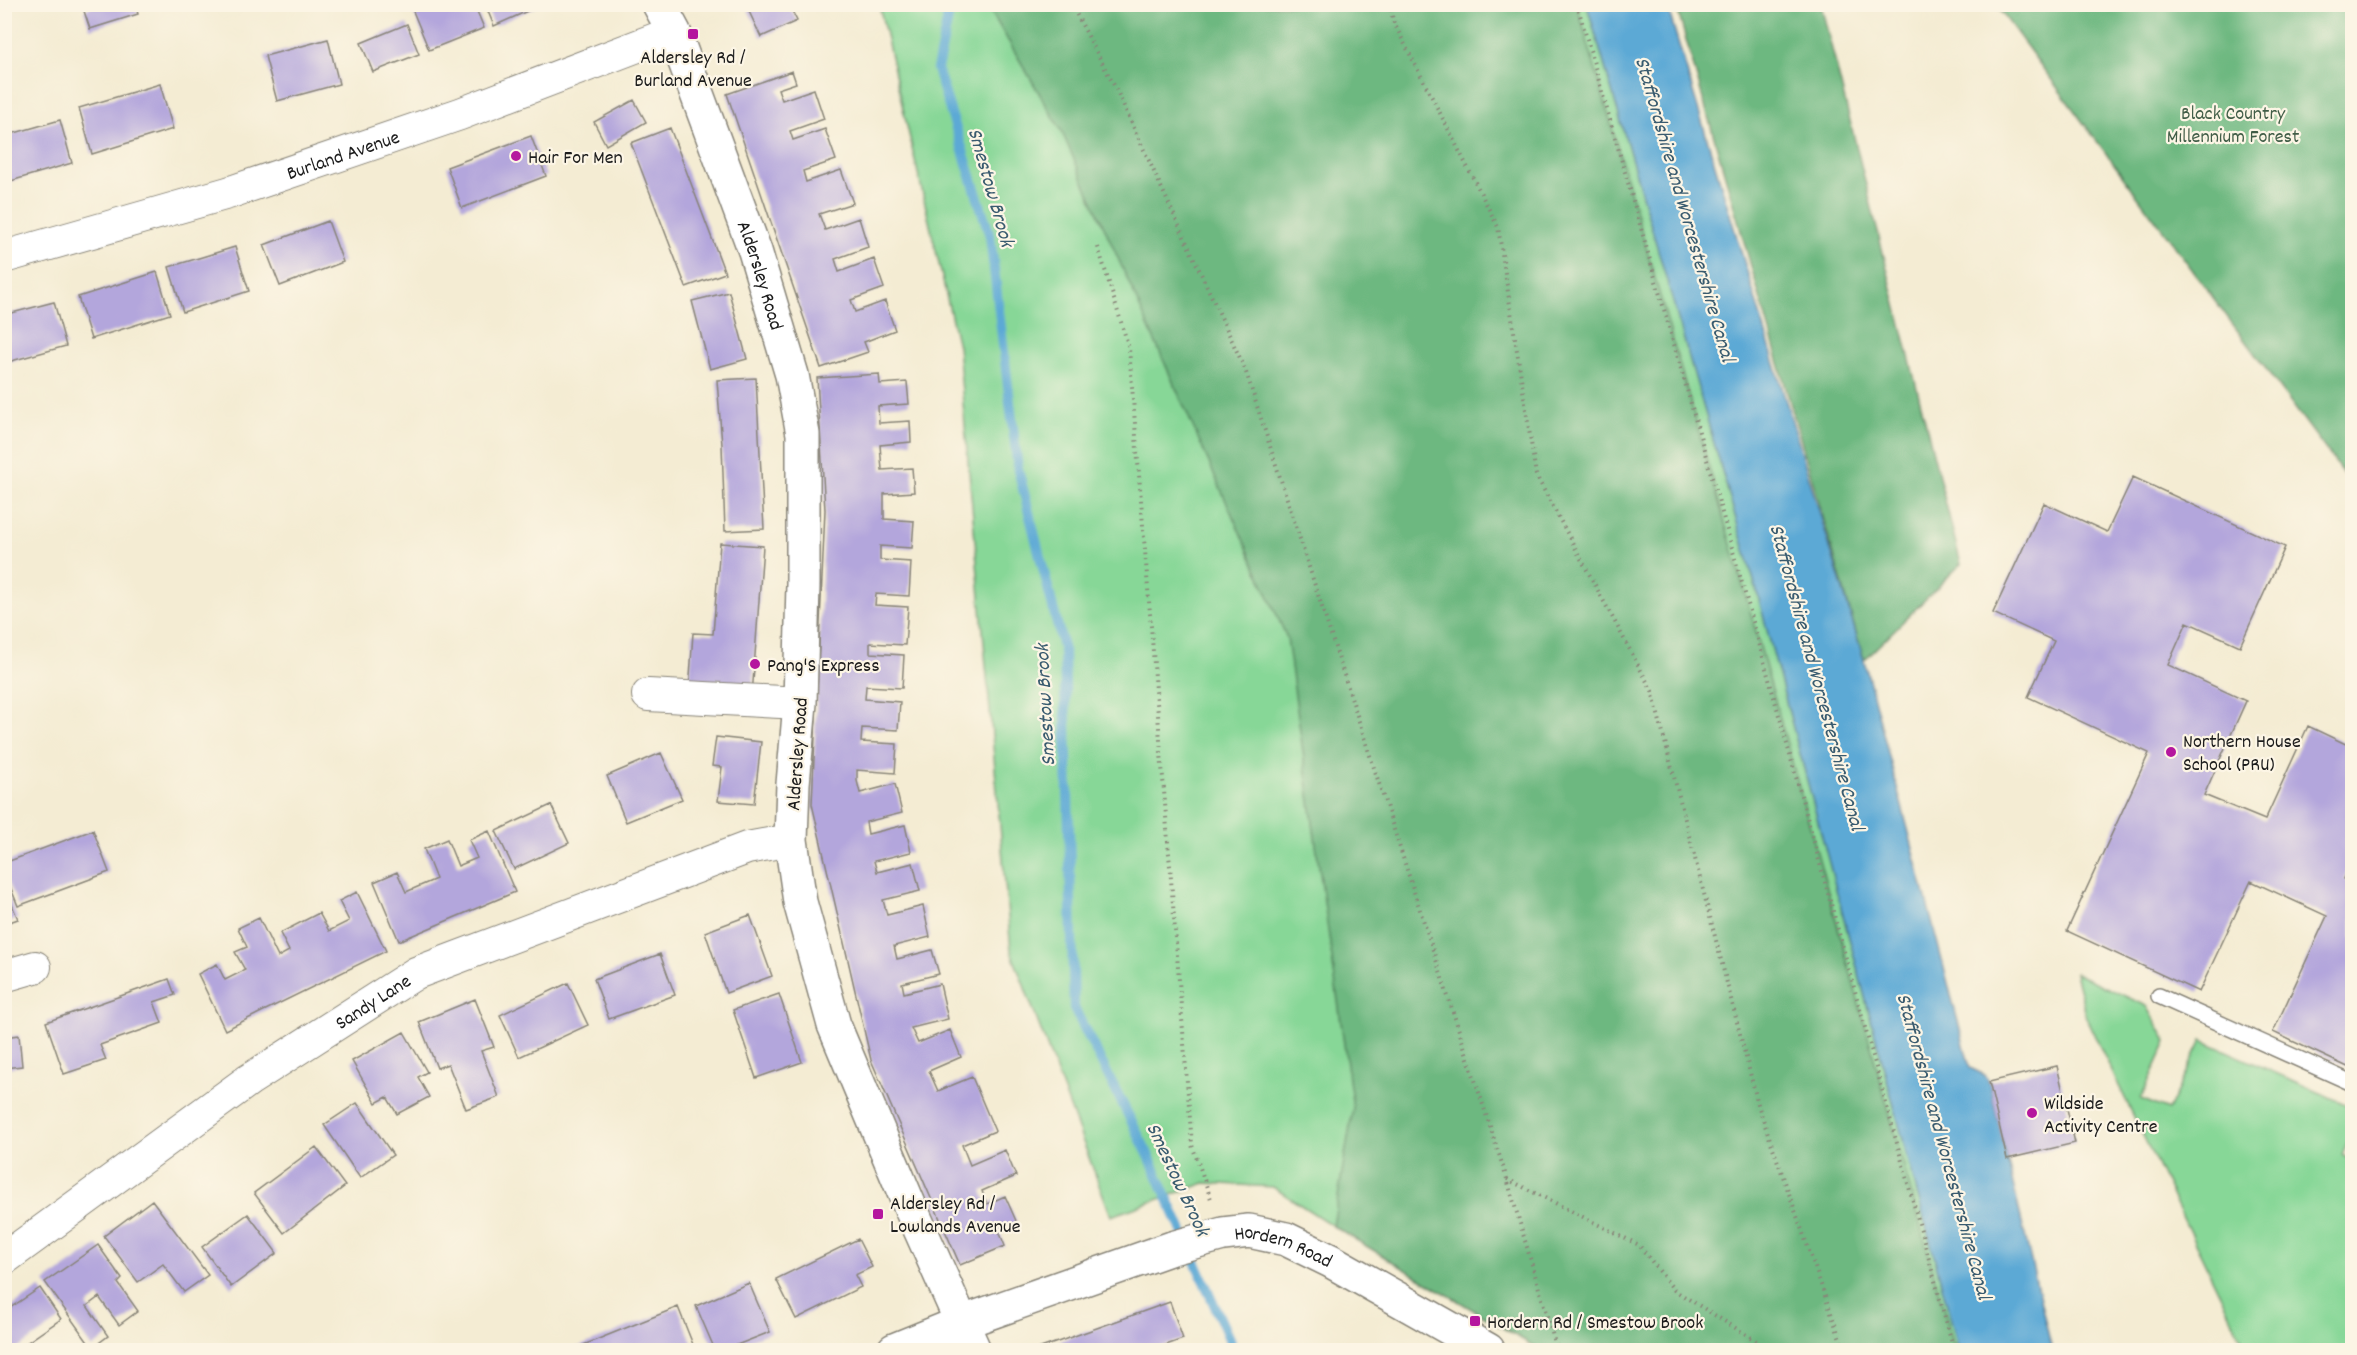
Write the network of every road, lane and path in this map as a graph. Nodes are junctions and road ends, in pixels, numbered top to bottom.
1 (1071, 4) edge
2 (1390, 4) edge
3 (1577, 4) edge
4 (667, 18) edge
5 (1098, 247) dead end
6 (4, 257) edge
7 (648, 695) dead end
8 (800, 703) junction
9 (791, 840) junction
10 (35, 967) dead end
11 (4, 976) edge
12 (2159, 996) dead end
13 (2352, 1083) edge
14 (1507, 1179) junction
15 (1223, 1234) junction
16 (4, 1259) edge
17 (969, 1336) edge
18 (894, 1350) edge
19 (1488, 1350) edge
20 (1557, 1350) edge
21 (1771, 1350) edge
22 (1844, 1350) edge
23 (1954, 1350) edge

1 - 14 path
2 - 22 path
3 - 23 path
4 - 6 street, Burland Avenue
4 - 8 street, Aldersley Road
5 - 15 path
7 - 8 street
8 - 9 street, Aldersley Road
9 - 16 street, Sandy Lane
9 - 17 street, Aldersley Road
10 - 11 street
12 - 13 lane
14 - 20 path
14 - 21 path
15 - 17 street, Hordern Road
15 - 19 street, Hordern Road
17 - 18 street, Hordern Road

